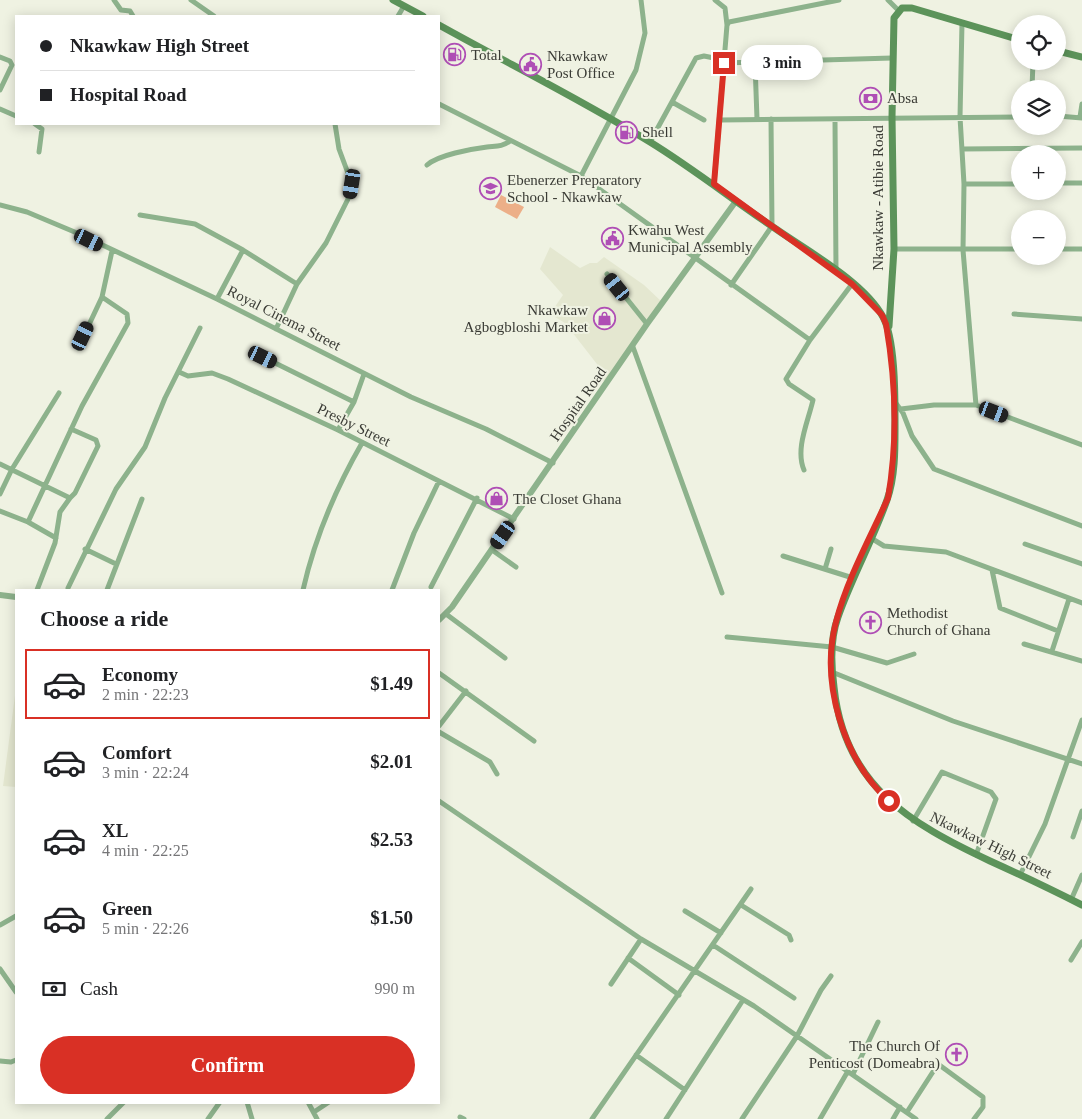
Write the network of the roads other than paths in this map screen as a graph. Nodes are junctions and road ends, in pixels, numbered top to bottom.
1 (114, 0) edge
2 (191, 0) edge
3 (393, 0) edge
4 (641, 0) edge
5 (715, 0) edge
6 (839, 0) edge
7 (888, 0) edge
8 (404, 6) junction
9 (898, 10) junction
10 (133, 15) edge
11 (213, 15) edge
12 (399, 15) edge
13 (420, 15) edge
14 (962, 22) junction
15 (727, 25) junction
16 (440, 26) edge
17 (1011, 37) edge
18 (1066, 53) edge
19 (0, 57) edge
20 (892, 58) junction
21 (1082, 58) edge
22 (724, 61) junction
23 (754, 63) junction
24 (0, 90) edge
25 (672, 102) junction
26 (1082, 104) edge
27 (440, 105) edge
28 (0, 109) edge
29 (15, 116) edge
30 (1066, 116) edge
31 (892, 117) junction
32 (960, 117) junction
33 (1011, 117) edge
34 (1081, 117) edge
35 (611, 119) junction
36 (757, 119) junction
37 (771, 119) junction
38 (704, 120) dead end
39 (720, 120) junction
40 (835, 120) junction
41 (36, 125) edge
42 (335, 125) edge
43 (510, 141) junction
44 (650, 142) junction
45 (1082, 148) edge
46 (962, 149) junction
47 (39, 152) dead end
48 (427, 165) dead end
49 (581, 176) junction
50 (714, 184) junction
51 (964, 184) junction
52 (1011, 184) edge
53 (1066, 184) edge
54 (1082, 184) edge
55 (736, 201) junction
56 (0, 205) edge
57 (140, 215) dead end
58 (772, 226) junction
59 (894, 249) junction
60 (1011, 249) edge
61 (1066, 249) edge
62 (1082, 249) edge
63 (243, 250) junction
64 (963, 250) junction
65 (112, 251) junction
66 (696, 260) junction
67 (836, 271) junction
68 (607, 274) dead end
69 (298, 284) junction
70 (852, 284) junction
71 (731, 285) junction
72 (102, 297) junction
73 (217, 298) junction
74 (1014, 314) dead end
75 (1082, 318) edge
76 (647, 324) junction
77 (200, 328) dead end
78 (276, 329) junction
79 (888, 334) junction
80 (810, 340) junction
81 (633, 347) junction
82 (78, 348) dead end
83 (263, 357) dead end
84 (179, 372) junction
85 (364, 374) junction
86 (59, 393) dead end
87 (354, 402) junction
88 (895, 402) junction
89 (976, 405) junction
90 (901, 409) junction
91 (71, 430) junction
92 (338, 430) junction
93 (362, 442) junction
94 (1082, 445) edge
95 (553, 463) junction
96 (0, 464) edge
97 (12, 468) junction
98 (804, 470) dead end
99 (438, 481) junction
100 (44, 486) junction
101 (0, 494) edge
102 (70, 498) junction
103 (476, 498) junction
104 (142, 499) dead end
105 (0, 511) edge
106 (514, 519) junction
107 (28, 522) junction
108 (1082, 526) edge
109 (56, 538) junction
110 (871, 538) junction
111 (1025, 544) dead end
112 (85, 549) junction
113 (831, 549) dead end
114 (492, 550) junction
115 (783, 556) dead end
116 (116, 564) junction
117 (1082, 564) edge
118 (516, 567) dead end
119 (825, 569) junction
120 (992, 570) junction
121 (853, 578) junction
122 (431, 587) dead end
123 (68, 588) dead end
124 (37, 589) edge
125 (108, 589) edge
126 (302, 589) edge
127 (392, 589) edge
128 (722, 593) dead end
129 (0, 595) edge
130 (15, 597) edge
131 (1068, 599) junction
132 (1082, 603) edge
133 (446, 614) junction
134 (440, 619) edge
135 (1058, 631) junction
136 (727, 637) dead end
137 (1024, 644) dead end
138 (832, 647) junction
139 (1052, 651) junction
140 (914, 654) dead end
141 (505, 658) dead end
142 (1082, 661) edge
143 (832, 672) junction
144 (440, 675) edge
145 (466, 691) junction
146 (1082, 720) edge
147 (440, 725) edge
148 (440, 733) edge
149 (534, 741) dead end
150 (1069, 759) junction
151 (1082, 764) edge
152 (497, 774) dead end
153 (440, 802) edge
154 (1082, 811) edge
155 (913, 821) junction
156 (1072, 838) dead end
157 (976, 855) junction
158 (1020, 875) junction
159 (1082, 875) edge
160 (751, 889) dead end
161 (1071, 900) junction
162 (741, 905) junction
163 (1082, 905) edge
164 (685, 911) dead end
165 (15, 917) edge
166 (0, 925) edge
167 (721, 933) junction
168 (641, 939) junction
169 (791, 940) dead end
170 (1082, 942) edge
171 (713, 944) junction
172 (628, 958) junction
173 (1071, 960) dead end
174 (0, 969) edge
175 (696, 970) junction
176 (831, 976) dead end
177 (611, 984) dead end
178 (15, 991) edge
179 (679, 995) junction
180 (794, 998) dead end
181 (743, 1000) junction
182 (878, 1022) dead end
183 (797, 1036) junction
184 (636, 1054) junction
185 (0, 1060) edge
186 (15, 1060) edge
187 (851, 1073) junction
188 (685, 1090) junction
189 (122, 1104) edge
190 (219, 1104) edge
191 (248, 1104) edge
192 (309, 1104) edge
193 (326, 1104) edge
194 (900, 1107) junction
195 (314, 1112) junction
196 (907, 1112) junction
197 (107, 1119) edge
198 (208, 1119) edge
199 (252, 1119) edge
200 (317, 1119) edge
201 (592, 1119) edge
202 (666, 1119) edge
203 (742, 1119) edge
204 (820, 1119) edge
205 (893, 1119) edge
206 (916, 1119) edge
207 (974, 1119) edge

1 - 10 street
2 - 11 street
3 - 8 main road
4 - 35 street
5 - 15 street
6 - 15 street
7 - 9 street
8 - 12 street
8 - 13 main road
9 - 14 main road
9 - 20 main road, Nkawkaw - Atibie Road
14 - 17 main road
14 - 32 street
15 - 22 street
16 - 35 main road, Nkawkaw High Street
18 - 21 main road
19 - 24 street
20 - 23 street
20 - 31 main road, Nkawkaw - Atibie Road
22 - 23 street
22 - 25 street
22 - 39 street
23 - 36 street
25 - 38 street
25 - 44 street
26 - 34 street
27 - 43 street
28 - 29 street
30 - 34 street
31 - 32 street
31 - 40 street
31 - 59 main road, Nkawkaw - Atibie Road
32 - 33 street
32 - 46 street
35 - 44 main road, Nkawkaw High Street
35 - 49 street
36 - 37 street
36 - 39 street
37 - 40 street
37 - 58 street
39 - 50 street
40 - 67 street
41 - 47 street
42 - 69 street
43 - 48 street
43 - 49 street
44 - 50 main road, Nkawkaw High Street
45 - 46 street
46 - 51 street
49 - 66 street
50 - 55 main road, Nkawkaw High Street
51 - 52 street
51 - 64 street
53 - 54 street
55 - 58 main road, Nkawkaw High Street
55 - 66 street, Hospital Road
56 - 65 street, Royal Cinema Street
57 - 63 street
58 - 67 main road, Nkawkaw High Street
58 - 71 street
59 - 64 street
59 - 79 main road, Nkawkaw - Atibie Road
60 - 64 street
61 - 62 street
63 - 69 street
63 - 73 street
64 - 89 street
65 - 72 street
65 - 73 street, Royal Cinema Street
66 - 71 street
66 - 76 street, Hospital Road
67 - 70 main road, Nkawkaw High Street
68 - 76 street
69 - 78 street
70 - 79 main road, Nkawkaw High Street
70 - 80 street
71 - 80 street
72 - 82 street
72 - 91 street
73 - 78 street, Royal Cinema Street
74 - 75 street
76 - 81 street, Hospital Road
77 - 84 street
78 - 85 street, Royal Cinema Street
79 - 88 main road, Nkawkaw High Street
80 - 98 street
81 - 95 street, Hospital Road
81 - 128 street
83 - 87 street
84 - 92 street, Presby Street
84 - 112 street
85 - 87 street
85 - 95 street, Royal Cinema Street
86 - 97 street
87 - 92 street
88 - 90 street
88 - 110 main road, Nkawkaw High Street
89 - 90 street
89 - 94 street
90 - 108 street
91 - 100 street
91 - 102 street
92 - 93 street, Presby Street
93 - 99 street, Presby Street
93 - 126 street
95 - 106 street, Hospital Road
96 - 97 street
97 - 100 street
97 - 101 street
99 - 103 street, Presby Street
99 - 127 street
100 - 102 street
100 - 107 street
102 - 109 street
103 - 106 street, Presby Street
103 - 122 street
104 - 116 street
105 - 107 street
106 - 114 street, Hospital Road
107 - 109 street
109 - 124 street
110 - 120 street
110 - 121 main road, Nkawkaw High Street
111 - 117 street
112 - 116 street
112 - 123 street
113 - 119 street
114 - 118 street
114 - 133 street, Hospital Road
115 - 119 street
116 - 125 street
119 - 121 street
120 - 131 street
120 - 135 street
121 - 138 main road, Nkawkaw High Street
129 - 130 street
131 - 132 street
131 - 135 street
133 - 134 street, Hospital Road
133 - 141 street
135 - 139 street
136 - 138 street
137 - 139 street
138 - 140 street
138 - 143 main road, Nkawkaw High Street
139 - 142 street
143 - 150 street
143 - 155 main road, Nkawkaw High Street
144 - 145 street
145 - 147 street
145 - 149 street
146 - 150 street
148 - 152 street
150 - 151 street
150 - 158 street
153 - 168 street
154 - 156 street
155 - 157 main road, Nkawkaw High Street
155 - 157 street
157 - 158 main road, Nkawkaw High Street
158 - 161 main road, Nkawkaw High Street
159 - 161 street
160 - 162 street
161 - 163 main road, Nkawkaw High Street
162 - 167 street
162 - 169 street
164 - 167 street
165 - 166 street
167 - 171 street
168 - 172 street
168 - 175 street
170 - 173 street
171 - 175 street
171 - 180 street
172 - 177 street
172 - 179 street
174 - 178 street
175 - 179 street
175 - 181 street
176 - 183 street
179 - 184 street
181 - 183 street
181 - 188 street
182 - 187 street
183 - 187 street
183 - 203 street
184 - 188 street
184 - 201 street
185 - 186 street
187 - 194 street
187 - 204 street
188 - 202 street
189 - 197 street
190 - 198 street
191 - 199 street
192 - 195 street
193 - 195 street
194 - 196 street
194 - 205 street
195 - 200 street
196 - 206 street
196 - 207 street

